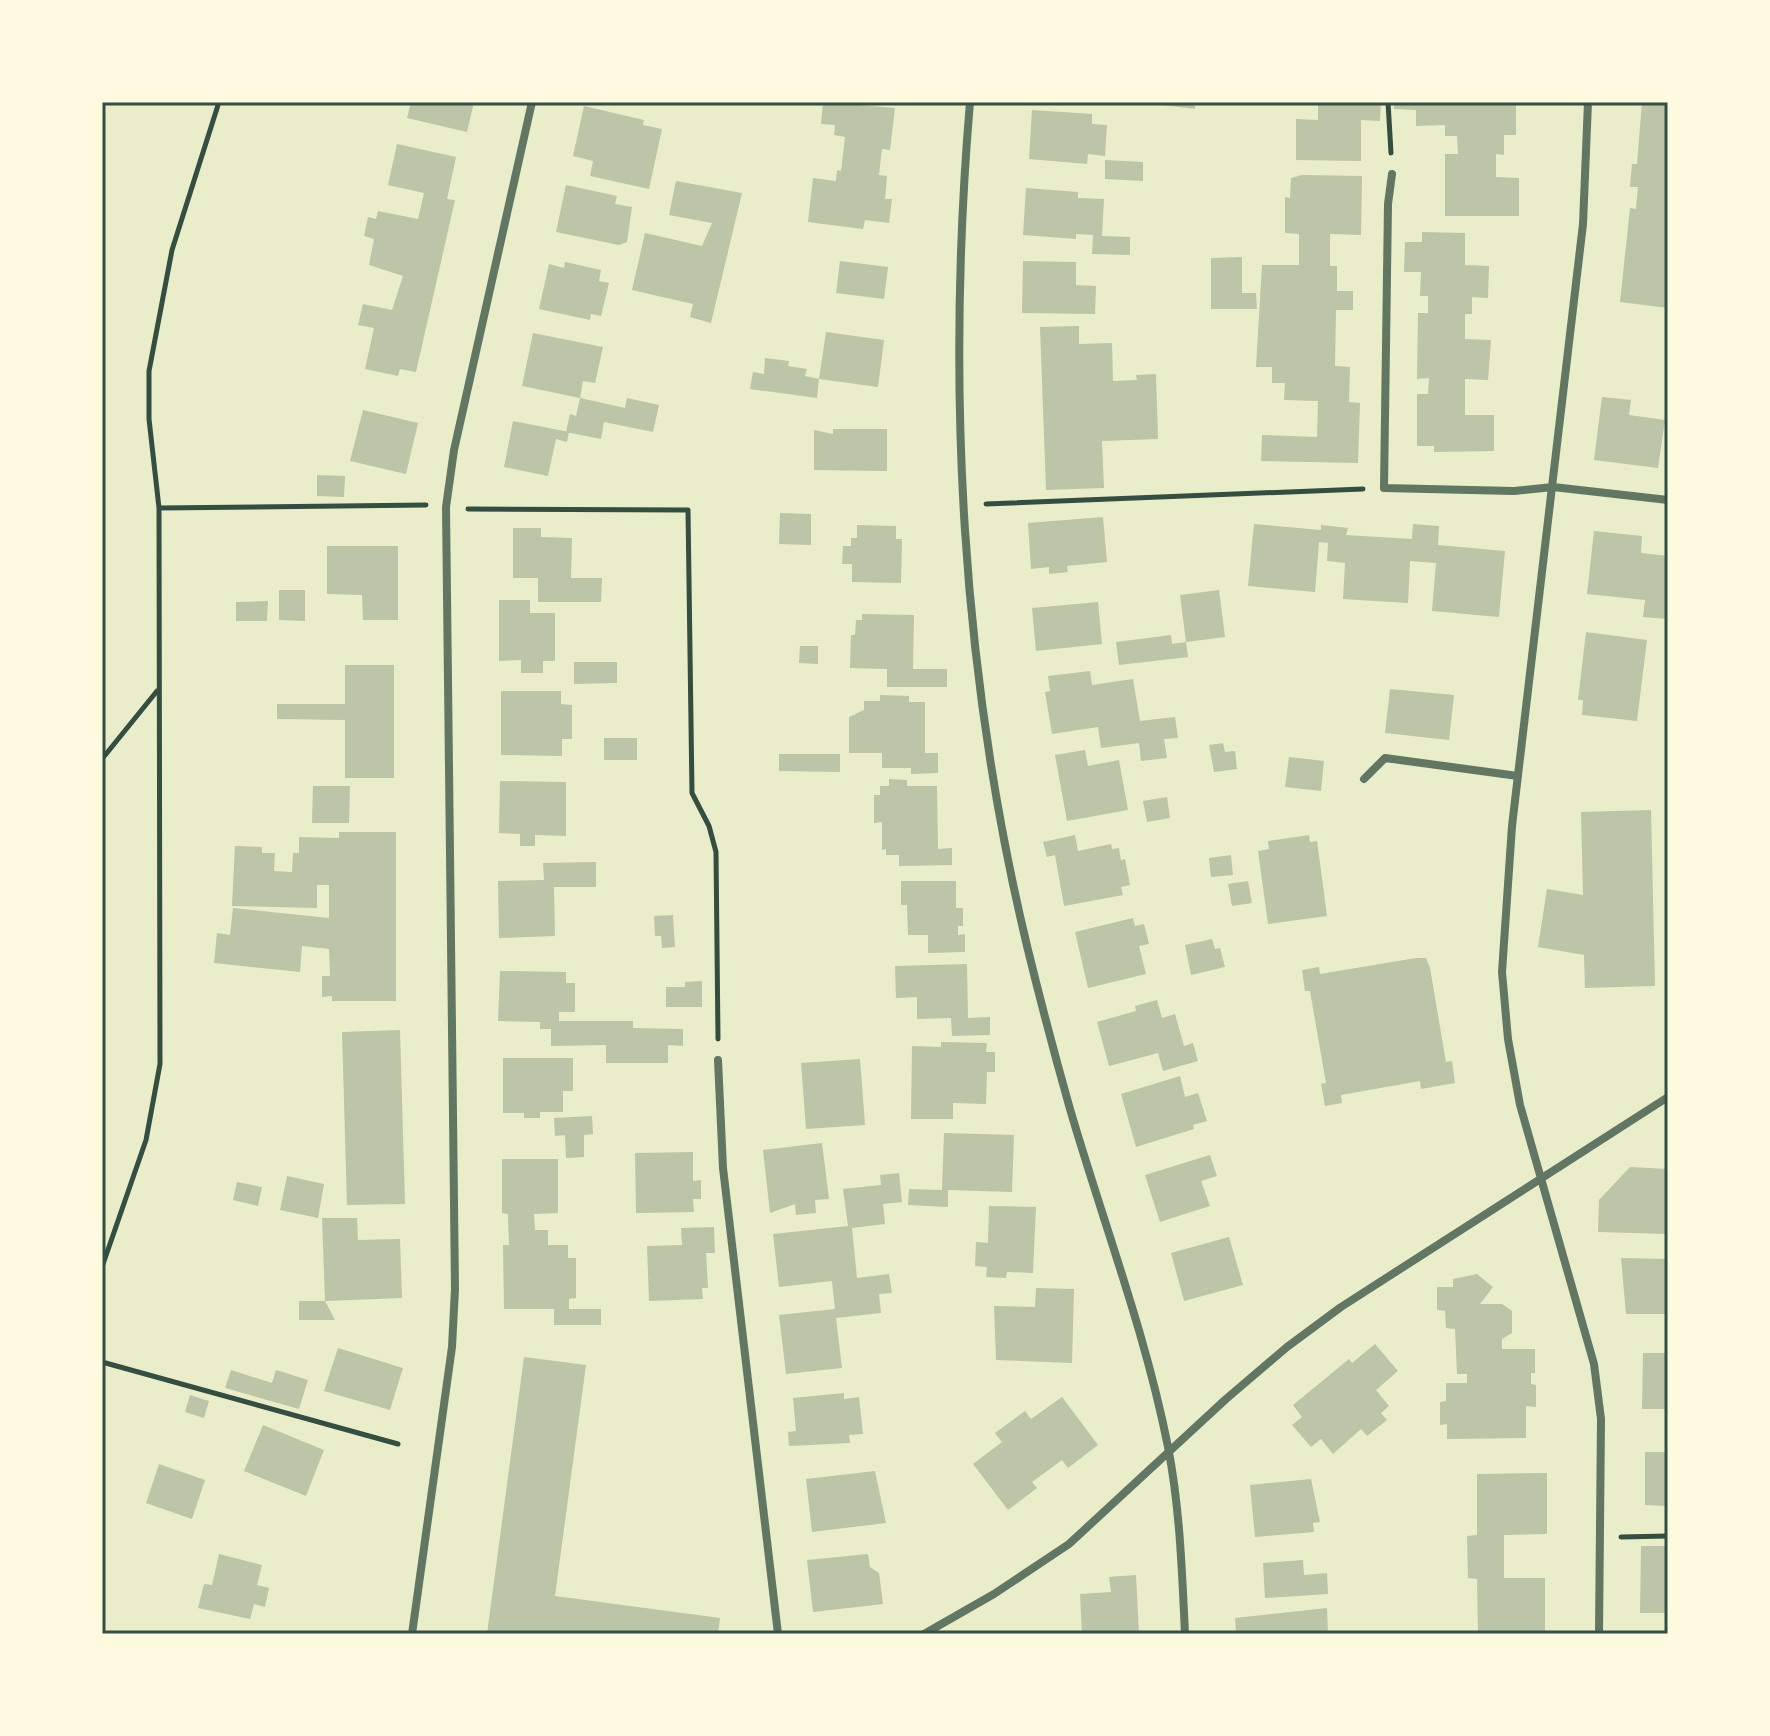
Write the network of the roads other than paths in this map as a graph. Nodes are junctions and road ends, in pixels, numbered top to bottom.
1 (532, 102) edge
2 (970, 102) edge
3 (1588, 102) edge
4 (1392, 174) road end
5 (1553, 487) junction
6 (1668, 500) edge
7 (1518, 776) junction
8 (1364, 779) dead end
9 (718, 1060) road end
10 (1668, 1097) edge
11 (1540, 1180) junction
12 (1169, 1450) junction
13 (412, 1634) edge
14 (778, 1634) edge
15 (924, 1634) edge
16 (1185, 1634) edge
17 (1599, 1634) edge

1 - 13 street
2 - 12 street
3 - 5 street
4 - 5 street
5 - 6 street
5 - 7 street
7 - 8 street
7 - 11 street
9 - 14 street
10 - 11 street
11 - 12 street
11 - 17 street
12 - 15 street
12 - 16 street

